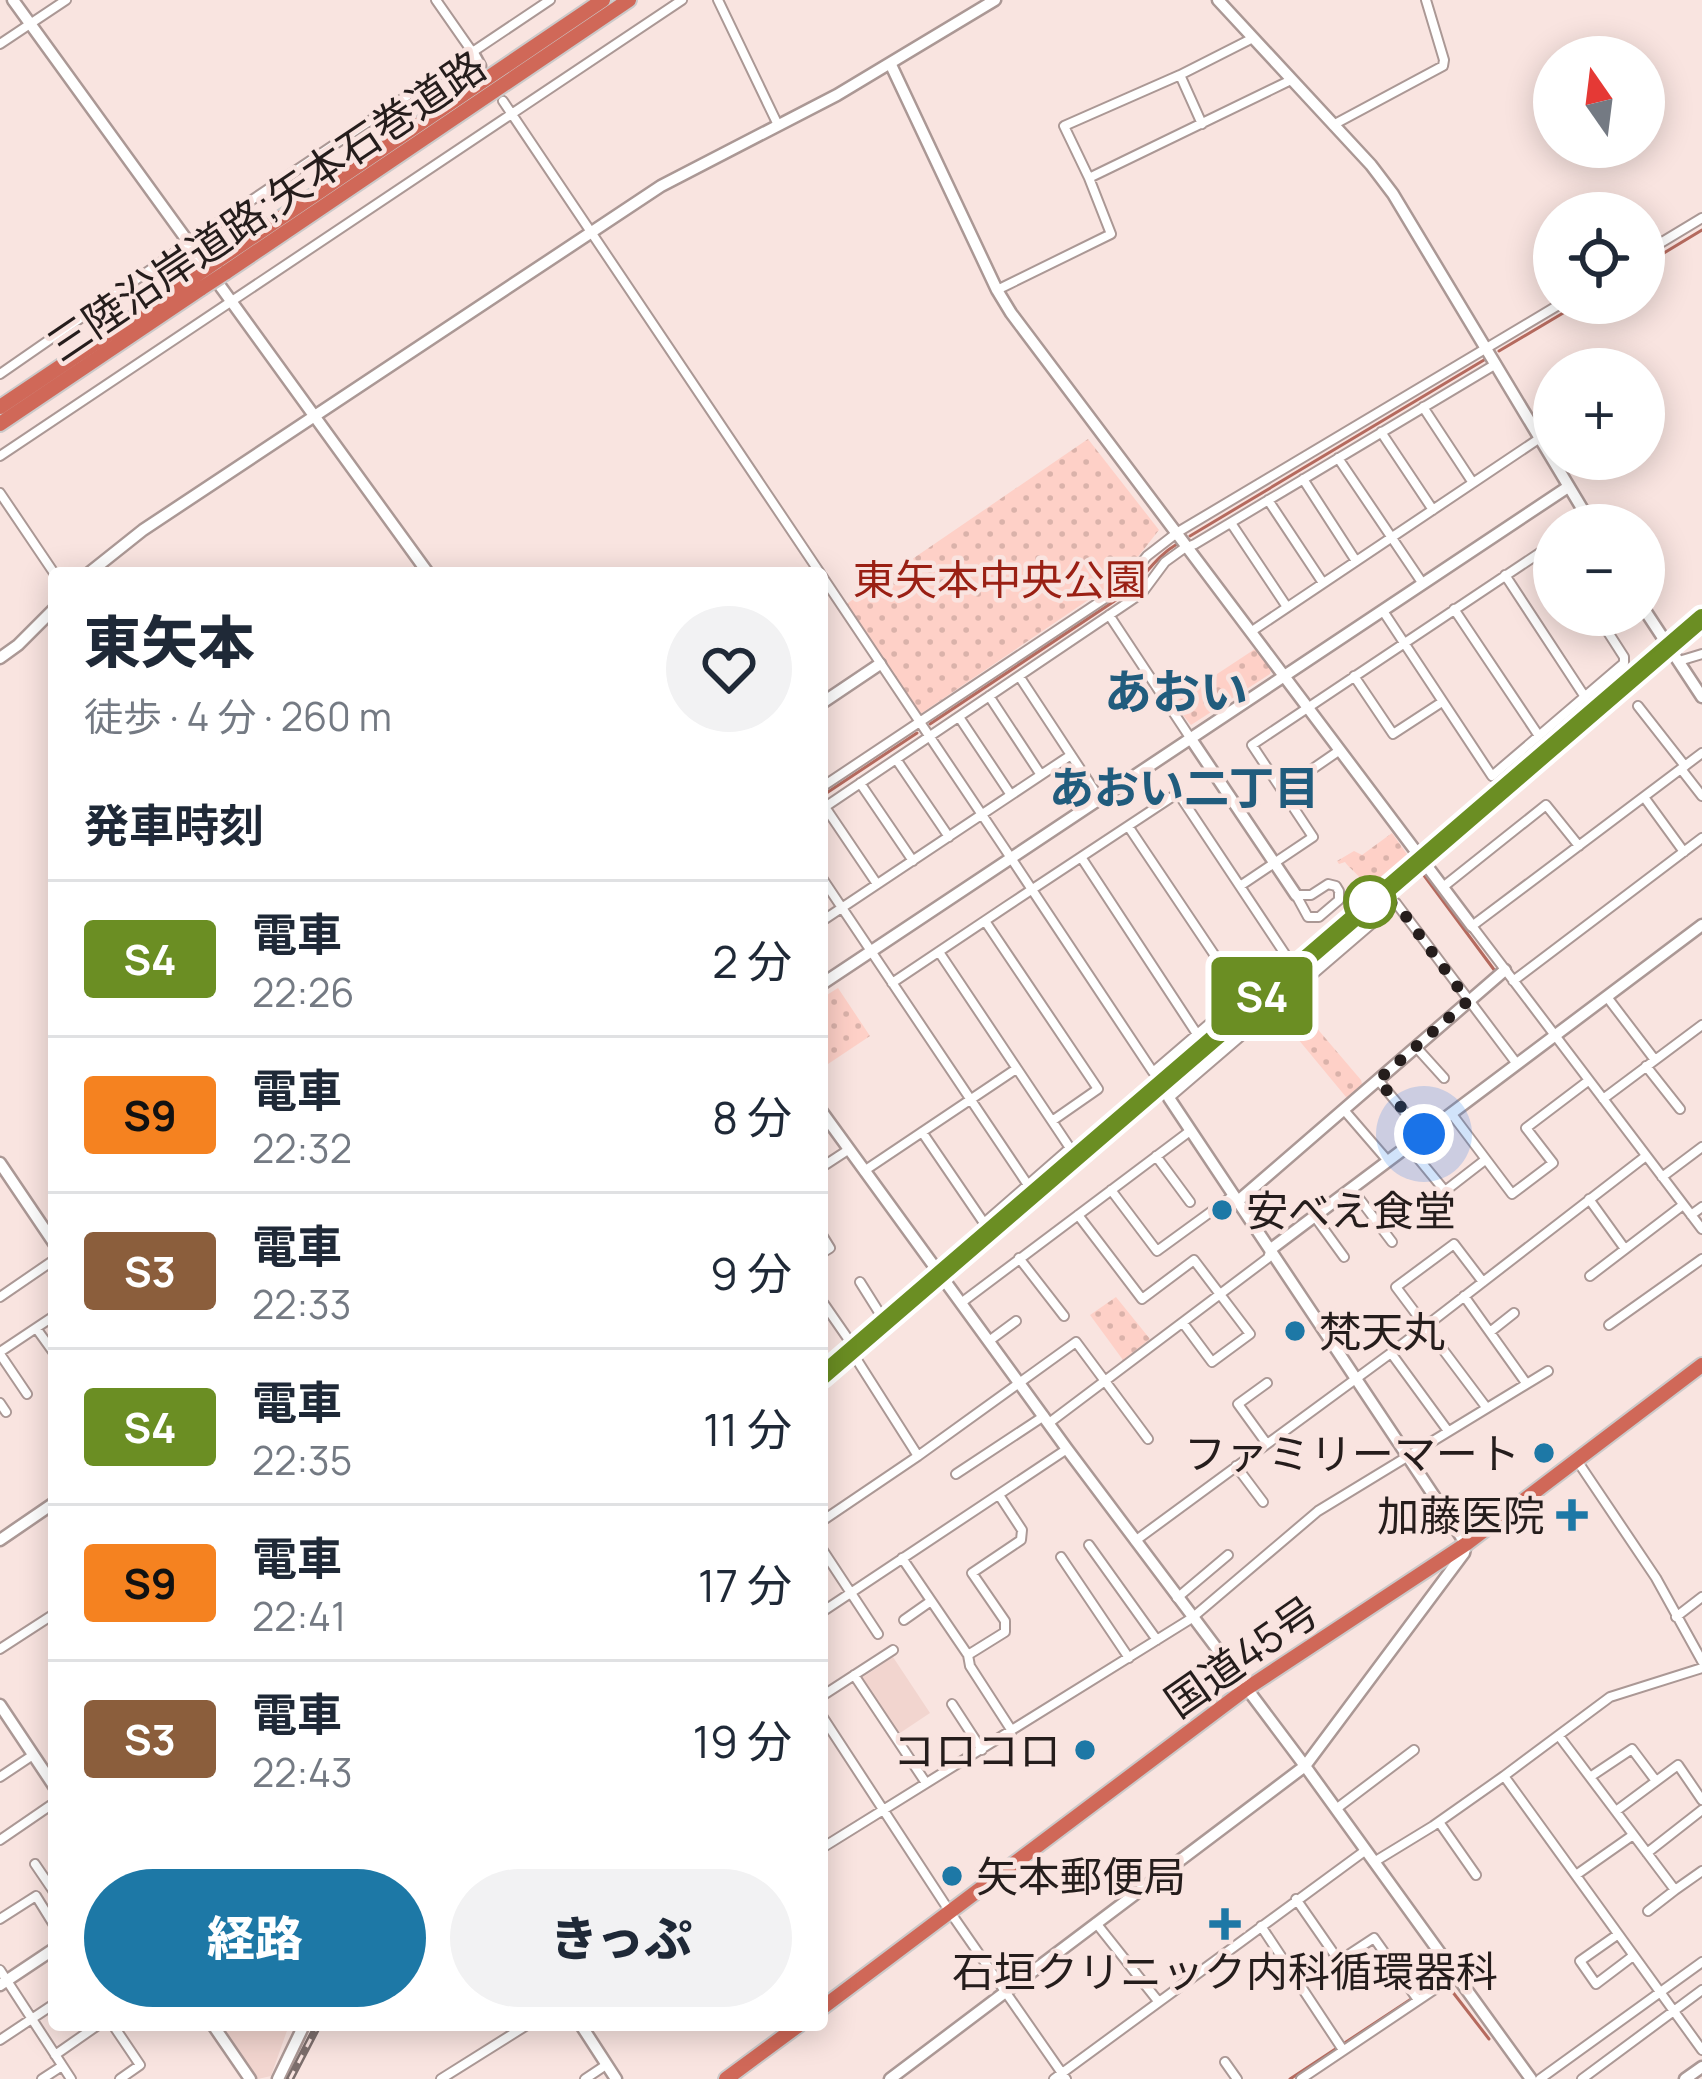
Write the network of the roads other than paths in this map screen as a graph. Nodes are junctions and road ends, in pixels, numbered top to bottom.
1 (13, 0) edge
2 (66, 0) edge
3 (436, 0) edge
4 (550, 0) edge
5 (603, 0) edge
6 (629, 0) edge
7 (682, 0) edge
8 (718, 0) edge
9 (995, 0) edge
10 (1218, 0) edge
11 (1426, 0) edge
12 (30, 24) junction
13 (1253, 38) junction
14 (0, 44) edge
15 (472, 53) junction
16 (891, 65) junction
17 (481, 66) dead end
18 (1180, 75) junction
19 (1292, 79) junction
20 (502, 101) dead end
21 (511, 116) junction
22 (778, 124) junction
23 (1202, 124) junction
24 (1334, 125) junction
25 (1089, 178) junction
26 (1702, 218) edge
27 (591, 232) junction
28 (1665, 241) edge
29 (188, 244) junction
30 (221, 267) junction
31 (199, 282) junction
32 (997, 290) junction
33 (230, 302) junction
34 (1533, 321) edge
35 (1487, 349) junction
36 (1496, 364) junction
37 (0, 374) edge
38 (0, 407) edge
39 (1423, 407) junction
40 (314, 417) junction
41 (0, 424) edge
42 (1533, 426) edge
43 (1381, 432) junction
44 (1533, 443) edge
45 (0, 455) edge
46 (1338, 458) junction
47 (1303, 479) junction
48 (1564, 480) edge
49 (1473, 483) junction
50 (1568, 487) junction
51 (0, 493) edge
52 (1268, 500) junction
53 (1579, 504) edge
54 (1433, 509) junction
55 (1231, 523) junction
56 (1178, 532) junction
57 (1391, 538) junction
58 (1189, 546) junction
59 (1533, 557) edge
60 (1356, 561) junction
61 (50, 567) edge
62 (97, 567) edge
63 (424, 567) edge
64 (816, 567) edge
65 (1505, 575) junction
66 (1323, 584) junction
67 (1423, 584) junction
68 (828, 586) edge
69 (1287, 607) junction
70 (1454, 609) junction
71 (1383, 611) junction
72 (48, 615) edge
73 (1109, 615) junction
74 (1252, 631) junction
75 (1611, 636) edge
76 (1661, 636) edge
77 (1403, 643) junction
78 (1702, 654) edge
79 (0, 658) edge
80 (1677, 662) junction
81 (880, 664) junction
82 (1019, 676) junction
83 (1286, 676) junction
84 (1354, 676) junction
85 (989, 696) junction
86 (1585, 697) junction
87 (1702, 697) edge
88 (828, 699) edge
89 (1442, 702) junction
90 (1637, 706) dead end
91 (1309, 707) junction
92 (959, 717) junction
93 (919, 722) junction
94 (1539, 736) junction
95 (929, 737) junction
96 (1192, 739) junction
97 (1341, 750) junction
98 (1702, 753) edge
99 (1071, 755) junction
100 (896, 759) junction
101 (1683, 767) junction
102 (1041, 775) junction
103 (828, 783) edge
104 (860, 783) junction
105 (1282, 790) junction
106 (1011, 795) junction
107 (1702, 796) edge
108 (1644, 797) junction
109 (1101, 799) junction
110 (828, 805) edge
111 (828, 814) edge
112 (982, 814) junction
113 (1128, 826) junction
114 (949, 837) junction
115 (1702, 838) edge
116 (1580, 846) junction
117 (1684, 852) junction
118 (1081, 857) junction
119 (1011, 858) junction
120 (913, 861) junction
121 (1274, 862) junction
122 (877, 884) junction
123 (1240, 886) junction
124 (828, 887) edge
125 (1443, 887) junction
126 (1032, 890) junction
127 (1296, 895) junction
128 (842, 908) junction
129 (828, 917) edge
130 (985, 921) junction
131 (1702, 925) edge
132 (1472, 926) junction
133 (871, 952) junction
134 (939, 952) junction
135 (1509, 975) junction
136 (828, 981) edge
137 (892, 983) junction
138 (1242, 996) junction
139 (1606, 998) junction
140 (1468, 1001) junction
141 (1702, 1025) edge
142 (1197, 1034) junction
143 (1555, 1036) junction
144 (1416, 1047) junction
145 (1651, 1063) junction
146 (1517, 1064) junction
147 (1016, 1069) junction
148 (1444, 1078) dead end
149 (1378, 1080) junction
150 (1588, 1080) junction
151 (1169, 1098) joint
152 (970, 1099) junction
153 (1603, 1099) junction
154 (1343, 1109) junction
155 (1680, 1109) dead end
156 (1451, 1113) junction
157 (828, 1121) edge
158 (1052, 1121) junction
159 (1190, 1131) junction
160 (922, 1132) junction
161 (1424, 1134) junction
162 (1408, 1146) junction
163 (1702, 1147) edge
164 (848, 1150) junction
165 (1156, 1156) junction
166 (1646, 1156) junction
167 (1485, 1160) junction
168 (1388, 1161) junction
169 (828, 1163) edge
170 (1, 1168) edge
171 (864, 1171) junction
172 (1662, 1177) junction
173 (1028, 1185) junction
174 (1352, 1189) junction
175 (1111, 1190) junction
176 (1236, 1198) junction
177 (1589, 1199) junction
178 (1190, 1202) dead end
179 (1683, 1205) junction
180 (1702, 1207) edge
181 (1078, 1215) junction
182 (1691, 1215) junction
183 (1315, 1216) junction
184 (1702, 1229) edge
185 (48, 1235) edge
186 (1392, 1242) dead end
187 (1625, 1249) junction
188 (1271, 1250) junction
189 (1344, 1257) dead end
190 (1019, 1258) junction
191 (1702, 1259) edge
192 (48, 1265) edge
193 (937, 1271) junction
194 (1590, 1276) dead end
195 (860, 1282) dead end
196 (1483, 1282) junction
197 (1220, 1295) junction
198 (1464, 1296) junction
199 (0, 1297) edge
200 (961, 1303) junction
201 (828, 1310) edge
202 (1514, 1313) dead end
203 (1064, 1316) dead end
204 (882, 1317) junction
205 (48, 1320) edge
206 (1016, 1321) dead end
207 (1183, 1323) junction
208 (1426, 1325) junction
209 (1609, 1325) dead end
210 (36, 1328) junction
211 (1490, 1332) junction
212 (0, 1333) edge
213 (989, 1342) junction
214 (851, 1343) junction
215 (48, 1345) edge
216 (3, 1350) edge
217 (1391, 1353) junction
218 (828, 1359) edge
219 (856, 1360) dead end
220 (1702, 1365) edge
221 (1548, 1371) dead end
222 (1355, 1378) junction
223 (1105, 1381) junction
224 (1267, 1383) dead end
225 (1526, 1383) junction
226 (1020, 1384) junction
227 (27, 1394) dead end
228 (1486, 1407) junction
229 (1046, 1420) junction
230 (1448, 1431) junction
231 (1148, 1439) dead end
232 (1267, 1444) junction
233 (1067, 1449) junction
234 (1407, 1455) junction
235 (918, 1456) junction
236 (1576, 1459) junction
237 (1236, 1466) junction
238 (956, 1474) dead end
239 (999, 1495) junction
240 (1263, 1502) dead end
241 (48, 1506) edge
242 (828, 1517) edge
243 (0, 1540) edge
244 (1136, 1541) junction
245 (1466, 1544) junction
246 (1089, 1545) dead end
247 (1228, 1555) dead end
248 (1061, 1557) dead end
249 (828, 1558) edge
250 (902, 1558) junction
251 (851, 1592) junction
252 (1702, 1597) edge
253 (1177, 1598) junction
254 (931, 1600) junction
255 (828, 1608) edge
256 (1676, 1617) junction
257 (48, 1618) edge
258 (1192, 1618) junction
259 (904, 1620) dead end
260 (878, 1634) dead end
261 (1157, 1640) junction
262 (0, 1649) edge
263 (892, 1650) dead end
264 (968, 1655) junction
265 (1129, 1658) junction
266 (1702, 1664) edge
267 (854, 1675) junction
268 (1246, 1689) junction
269 (828, 1692) edge
270 (952, 1704) dead end
271 (1, 1708) edge
272 (828, 1725) edge
273 (1012, 1731) junction
274 (1558, 1736) junction
275 (982, 1750) junction
276 (1414, 1750) dead end
277 (33, 1755) junction
278 (1305, 1766) junction
279 (1504, 1776) junction
280 (0, 1777) edge
281 (48, 1777) edge
282 (1590, 1777) junction
283 (1656, 1781) junction
284 (926, 1784) junction
285 (1702, 1800) edge
286 (48, 1807) edge
287 (883, 1809) junction
288 (1336, 1810) junction
289 (1616, 1810) junction
290 (1702, 1810) edge
291 (1439, 1822) junction
292 (1633, 1834) junction
293 (0, 1840) edge
294 (828, 1844) edge
295 (1366, 1850) junction
296 (1647, 1852) junction
297 (1374, 1862) junction
298 (35, 1864) dead end
299 (1702, 1871) edge
300 (1576, 1875) junction
301 (1476, 1876) dead end
302 (48, 1883) edge
303 (1675, 1890) junction
304 (1296, 1899) junction
305 (1648, 1911) dead end
306 (950, 1912) junction
307 (48, 1915) edge
308 (0, 1919) edge
309 (1096, 1923) junction
310 (1261, 1926) junction
311 (1616, 1935) junction
312 (48, 1952) edge
313 (1633, 1956) junction
314 (1702, 1962) edge
315 (2, 1978) edge
316 (1449, 1980) junction
317 (1660, 1990) junction
318 (1702, 1990) edge
319 (1005, 1991) junction
320 (1416, 1997) junction
321 (1158, 2001) junction
322 (828, 2004) edge
323 (48, 2008) edge
324 (1674, 2011) junction
325 (32, 2018) junction
326 (89, 2031) edge
327 (117, 2031) edge
328 (217, 2031) edge
329 (301, 2031) edge
330 (518, 2031) edge
331 (585, 2031) edge
332 (791, 2031) edge
333 (0, 2040) edge
334 (1341, 2047) junction
335 (1702, 2050) edge
336 (55, 2055) junction
337 (1225, 2062) dead end
338 (607, 2065) junction
339 (62, 2066) junction
340 (1702, 2067) edge
341 (1060, 2077) edge
342 (42, 2079) edge
343 (71, 2079) edge
344 (120, 2079) edge
345 (250, 2079) edge
346 (278, 2079) edge
347 (442, 2079) edge
348 (585, 2079) edge
349 (616, 2079) edge
350 (726, 2079) edge
351 (890, 2079) edge
352 (1237, 2079) edge
353 (1301, 2079) edge
354 (1536, 2079) edge
355 (1582, 2079) edge
356 (1685, 2079) edge

1 - 12 street
2 - 12 street
3 - 15 street
4 - 15 street
5 - 30 highway, 三陸沿岸道路;矢本石巻道路
6 - 30 highway, 三陸沿岸道路;矢本石巻道路
7 - 21 street
8 - 22 street
9 - 16 street
10 - 13 street
11 - 24 street
12 - 14 street
12 - 29 street
13 - 18 street
13 - 19 street
15 - 17 street
15 - 29 street
16 - 22 street
16 - 32 street
18 - 23 street
18 - 25 street
19 - 23 street
19 - 24 street
20 - 21 street
21 - 27 street
21 - 33 street
22 - 27 street
23 - 25 street
24 - 35 street
25 - 32 street
26 - 28 street
27 - 40 street
27 - 64 street
29 - 33 street
29 - 37 street
30 - 31 highway, 三陸沿岸道路;矢本石巻道路, bridge
31 - 38 highway, 三陸沿岸道路;矢本石巻道路
31 - 41 highway, 三陸沿岸道路;矢本石巻道路
32 - 56 street
33 - 40 street
33 - 45 street
34 - 35 street
35 - 36 street
35 - 56 street
36 - 39 street
36 - 42 street
39 - 43 street
39 - 49 street
40 - 62 street
40 - 63 street
43 - 46 street
43 - 54 street
44 - 49 street
46 - 47 street
46 - 57 street
47 - 52 street
47 - 60 street
48 - 50 street
49 - 54 street
50 - 53 street
50 - 67 street
51 - 61 street
52 - 55 street
52 - 66 street
54 - 57 street
55 - 58 street
55 - 69 street
56 - 58 street
56 - 93 street
57 - 60 street
57 - 67 street
58 - 73 street
58 - 74 street
59 - 65 street
60 - 66 street
65 - 70 street
65 - 86 street
66 - 69 street
67 - 71 street
68 - 81 street
69 - 74 street
70 - 77 street
70 - 94 street
71 - 77 street
71 - 83 street
72 - 79 street
73 - 82 street
73 - 96 street
74 - 83 street
75 - 86 street
76 - 80 street
77 - 84 street
77 - 89 street
78 - 80 street
80 - 87 street
81 - 88 street
81 - 93 street
82 - 85 street
82 - 99 street
83 - 91 street
83 - 96 street
84 - 89 street
84 - 91 street
85 - 92 street
85 - 102 street
86 - 94 street
89 - 94 street
90 - 101 street
91 - 97 street
91 - 105 street
92 - 95 street
92 - 106 street
93 - 95 street
93 - 103 street
95 - 100 street
95 - 112 street
96 - 109 street
96 - 121 street
97 - 105 street
97 - 125 street
98 - 101 street
99 - 102 street
99 - 109 street
100 - 104 street
100 - 114 street
101 - 107 street
101 - 108 street
102 - 106 street
104 - 110 street
104 - 120 street
105 - 121 street
106 - 112 street
108 - 116 street
108 - 117 street
109 - 119 street
111 - 122 street
112 - 114 street
112 - 119 street
113 - 118 street
113 - 123 street
113 - 138 street
114 - 120 street
115 - 117 street
116 - 125 street
116 - 132 street
117 - 135 street
118 - 126 street
118 - 142 street
119 - 126 street
119 - 133 street
120 - 122 street
121 - 123 street
121 - 127 street
122 - 128 street
123 - 138 street
124 - 128 street
125 - 132 street
126 - 130 street
126 - 142 street
127 - 127 street
128 - 129 street
128 - 133 street
130 - 134 street
130 - 158 street
131 - 139 street
132 - 135 street
133 - 136 street
133 - 137 street
134 - 137 street
134 - 147 street
135 - 140 street
135 - 143 street
137 - 152 street
138 - 142 street
139 - 143 street
139 - 145 street
140 - 144 street
140 - 146 street
140 - 151 street
141 - 145 street
143 - 146 street
143 - 150 street
144 - 148 street
144 - 149 street
145 - 153 street
145 - 155 street
146 - 156 street
147 - 152 street
147 - 158 street
149 - 154 street
149 - 161 street
150 - 153 street
150 - 167 street
151 - 159 street
152 - 160 street
152 - 173 street
153 - 166 street
154 - 168 street
154 - 176 street
156 - 161 street
156 - 167 street
157 - 164 street
158 - 173 street
159 - 165 street
159 - 176 street
160 - 171 street
160 - 173 street
161 - 162 street
162 - 167 street
162 - 168 street
163 - 172 street
164 - 169 street
164 - 171 street
165 - 175 street
165 - 178 street
166 - 172 street
166 - 177 street
168 - 174 street
170 - 185 street
171 - 193 street
172 - 179 street
174 - 183 street
174 - 186 street
175 - 176 street
175 - 181 street
176 - 188 street
177 - 187 street
177 - 196 street
179 - 182 street
179 - 187 street
180 - 182 street
181 - 190 street
181 - 197 street
182 - 184 street
183 - 188 street
183 - 189 street
187 - 194 street
188 - 197 street
188 - 222 street
190 - 200 street
190 - 203 street
191 - 209 street
192 - 199 street
193 - 200 street
193 - 204 street
195 - 204 street
196 - 198 street
196 - 208 street
197 - 207 street
197 - 207 street
198 - 208 street
198 - 211 street
200 - 213 street
201 - 214 street
202 - 211 street
204 - 214 street
205 - 210 street
206 - 213 street
207 - 223 street
208 - 217 street
208 - 228 street
210 - 215 street
210 - 216 street
211 - 225 street
212 - 216 street
213 - 226 street
214 - 218 street
216 - 227 street
217 - 222 street
217 - 230 street
219 - 235 street
220 - 236 highway, 国道45号
221 - 225 street
222 - 232 street
222 - 234 street
223 - 226 street
223 - 229 street
223 - 231 street
224 - 232 street
225 - 228 street
226 - 229 street
226 - 235 street
228 - 230 street
229 - 233 street
229 - 238 street
230 - 234 street
232 - 237 street
233 - 239 street
233 - 244 street
234 - 245 street
234 - 258 street
235 - 242 street
236 - 245 highway, 国道45号
236 - 256 street
237 - 240 street
237 - 244 street
239 - 250 street
239 - 264 street
241 - 243 street
244 - 253 street
245 - 268 highway, 国道45号
245 - 278 street
246 - 261 street
247 - 253 street
248 - 265 street
249 - 251 street
250 - 251 street
250 - 254 street
251 - 255 street
251 - 260 street
252 - 256 street
253 - 258 street
254 - 259 street
254 - 264 street
256 - 266 street
257 - 262 street
258 - 261 street
258 - 268 street
261 - 265 street
263 - 267 street
264 - 273 street
265 - 273 street
266 - 274 street
267 - 269 street
267 - 284 street
268 - 278 street
268 - 306 highway, 国道45号
270 - 275 street
271 - 277 street
272 - 287 street
273 - 275 street
274 - 279 street
274 - 282 street
275 - 284 street
276 - 288 street
277 - 280 street
277 - 281 street
278 - 288 street
278 - 309 street
279 - 291 street
279 - 300 street
282 - 283 street
282 - 289 street
283 - 285 street
283 - 289 street
284 - 287 street
286 - 293 street
287 - 294 street
287 - 306 street
288 - 295 street
289 - 292 street
290 - 296 street
291 - 297 street
291 - 301 street
292 - 296 street
292 - 300 street
295 - 297 street
295 - 304 street
296 - 303 street
297 - 316 street
298 - 302 street
299 - 303 street
300 - 311 street
303 - 305 street
304 - 310 street
304 - 320 street
306 - 319 street
306 - 322 highway, 国道45号
307 - 308 street
309 - 319 street
309 - 321 street
310 - 321 street
310 - 334 street
311 - 313 street
311 - 313 street
312 - 315 street
313 - 317 street
314 - 317 street
315 - 325 street
316 - 320 street
316 - 354 street
317 - 324 street
317 - 354 street
318 - 324 street
319 - 341 street
319 - 351 street
320 - 334 street
321 - 341 street
323 - 325 street
324 - 335 street
324 - 355 street
325 - 333 street
325 - 336 street
326 - 336 street
327 - 344 street
328 - 345 street
329 - 346 street
330 - 347 street
331 - 338 street
332 - 350 highway
334 - 353 street
336 - 339 street
337 - 352 street
338 - 348 street
338 - 349 street
339 - 342 street
339 - 343 street
340 - 356 street

